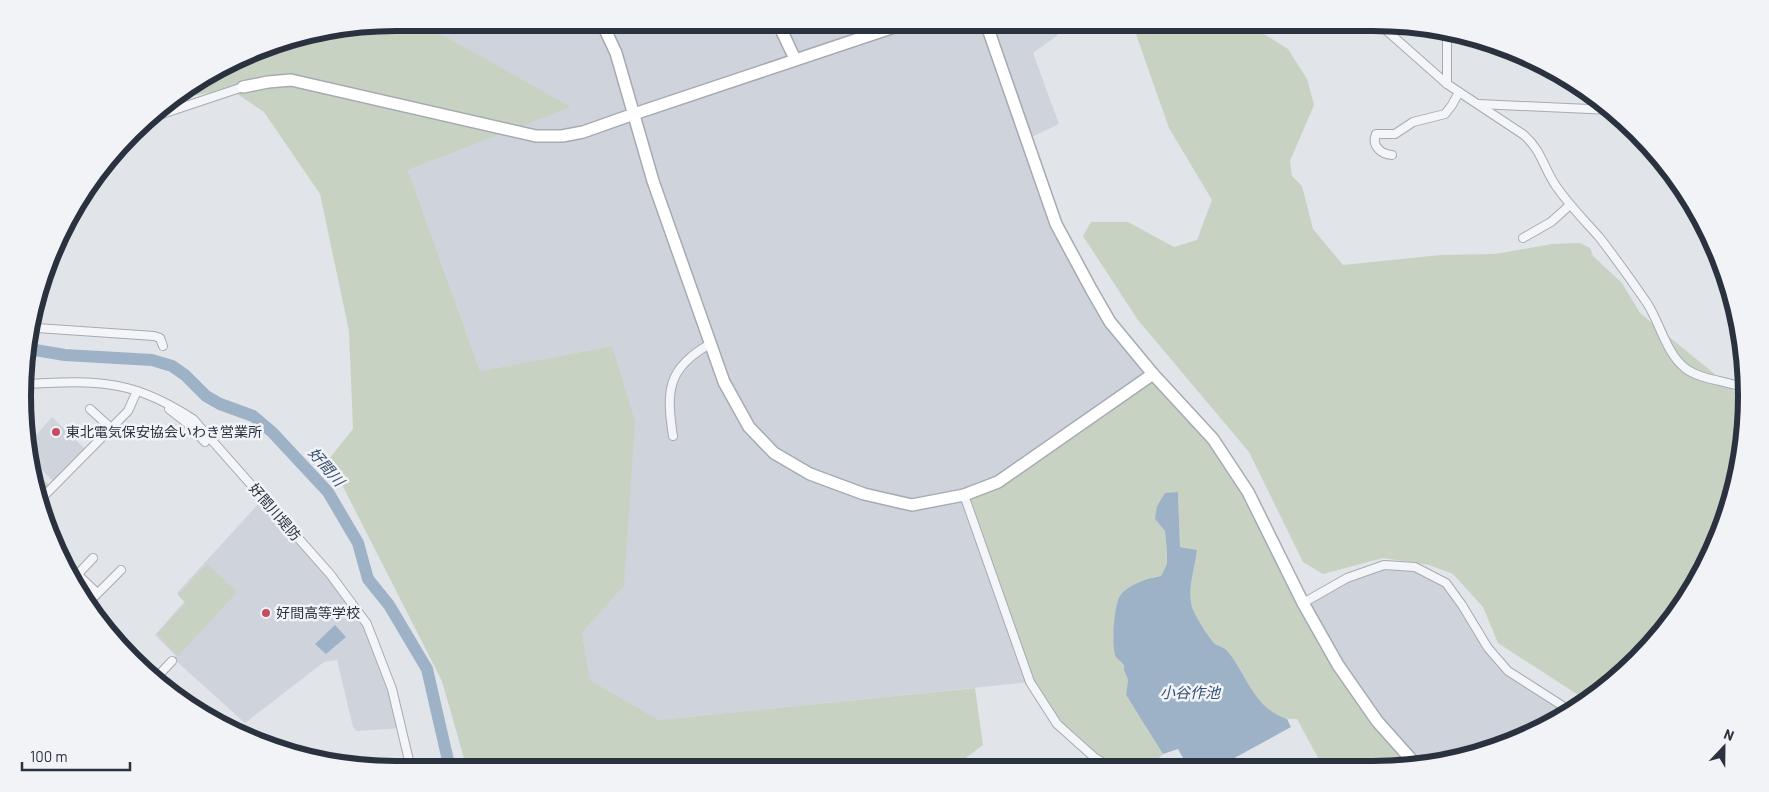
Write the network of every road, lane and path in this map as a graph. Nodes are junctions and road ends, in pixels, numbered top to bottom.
1 (606, 31) edge
2 (782, 31) edge
3 (879, 31) edge
4 (989, 31) edge
5 (1388, 32) edge
6 (1447, 39) edge
7 (796, 59) junction
8 (1447, 84) junction
9 (242, 87) joint
10 (1459, 92) junction
11 (1477, 104) junction
12 (1598, 109) edge
13 (168, 112) edge
14 (634, 114) junction
15 (1392, 155) dead end
16 (1570, 205) junction
17 (1523, 238) dead end
18 (37, 328) edge
19 (710, 344) junction
20 (163, 346) dead end
21 (1154, 374) junction
22 (32, 384) edge
23 (1738, 386) edge
24 (137, 391) junction
25 (158, 400) junction
26 (90, 408) dead end
27 (111, 428) junction
28 (673, 436) dead end
29 (204, 442) dead end
30 (46, 495) edge
31 (964, 495) junction
32 (93, 558) dead end
33 (120, 570) dead end
34 (78, 574) joint
35 (96, 592) dead end
36 (93, 598) edge
37 (1303, 602) junction
38 (172, 661) dead end
39 (159, 673) edge
40 (1564, 707) edge
41 (1410, 759) edge
42 (409, 761) edge
43 (1100, 761) edge

1 - 14 street
2 - 7 street
3 - 7 street
4 - 21 street
5 - 8 street
6 - 8 street
7 - 14 street
8 - 10 street
9 - 13 street
9 - 14 street
10 - 11 street
10 - 15 street
11 - 12 street
11 - 16 street
14 - 19 street
16 - 17 street
16 - 23 street
18 - 20 street
19 - 28 street
19 - 31 street
21 - 31 street
21 - 37 street
22 - 24 street, 好間川堤防
24 - 25 street, 好間川堤防
24 - 27 street
25 - 29 street
25 - 42 street, 好間川堤防
26 - 27 street
27 - 30 street
31 - 43 street
32 - 34 street
33 - 36 street
34 - 35 street
37 - 40 street
37 - 41 street
38 - 39 street

